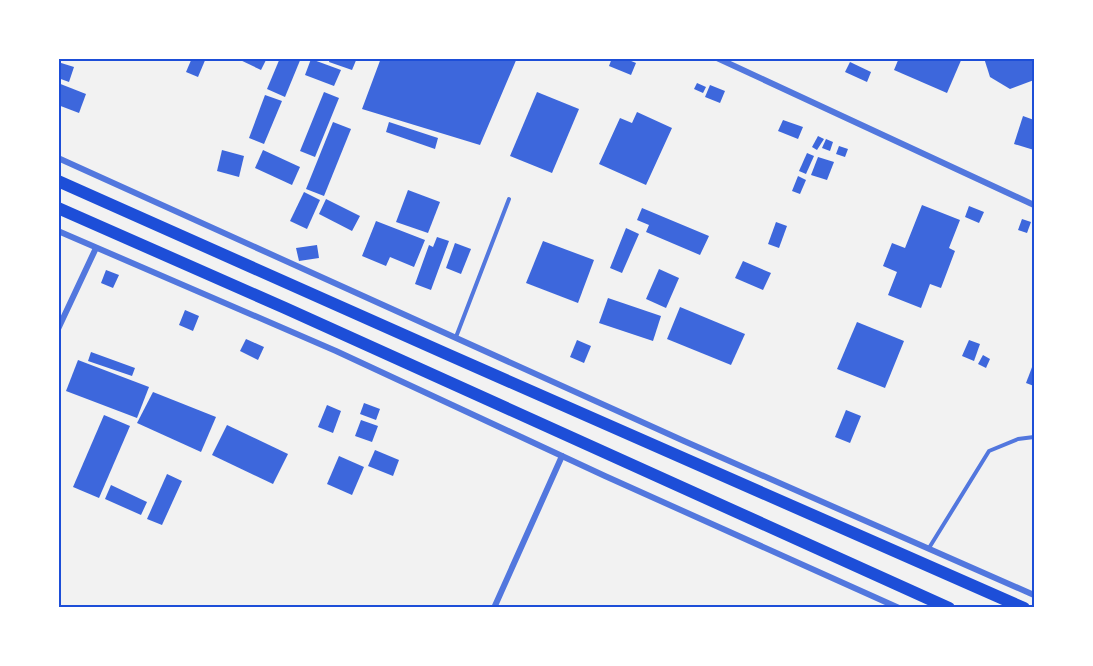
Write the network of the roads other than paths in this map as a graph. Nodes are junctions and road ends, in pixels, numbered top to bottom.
1 (721, 59) edge
2 (58, 158) edge
3 (58, 181) edge
4 (509, 199) dead end
5 (1035, 205) edge
6 (58, 208) edge
7 (58, 231) edge
8 (96, 248) junction
9 (58, 329) edge
10 (456, 337) junction
11 (1035, 437) edge
12 (562, 456) junction
13 (929, 548) junction
14 (1035, 595) edge
15 (494, 608) edge
16 (899, 608) edge
17 (950, 608) edge
18 (1024, 608) edge

1 - 5 street
2 - 10 street
3 - 18 main road
4 - 10 lane
6 - 17 main road
7 - 8 street
8 - 9 street
8 - 12 street
10 - 13 street
11 - 13 lane
12 - 15 street
12 - 16 street
13 - 14 street

